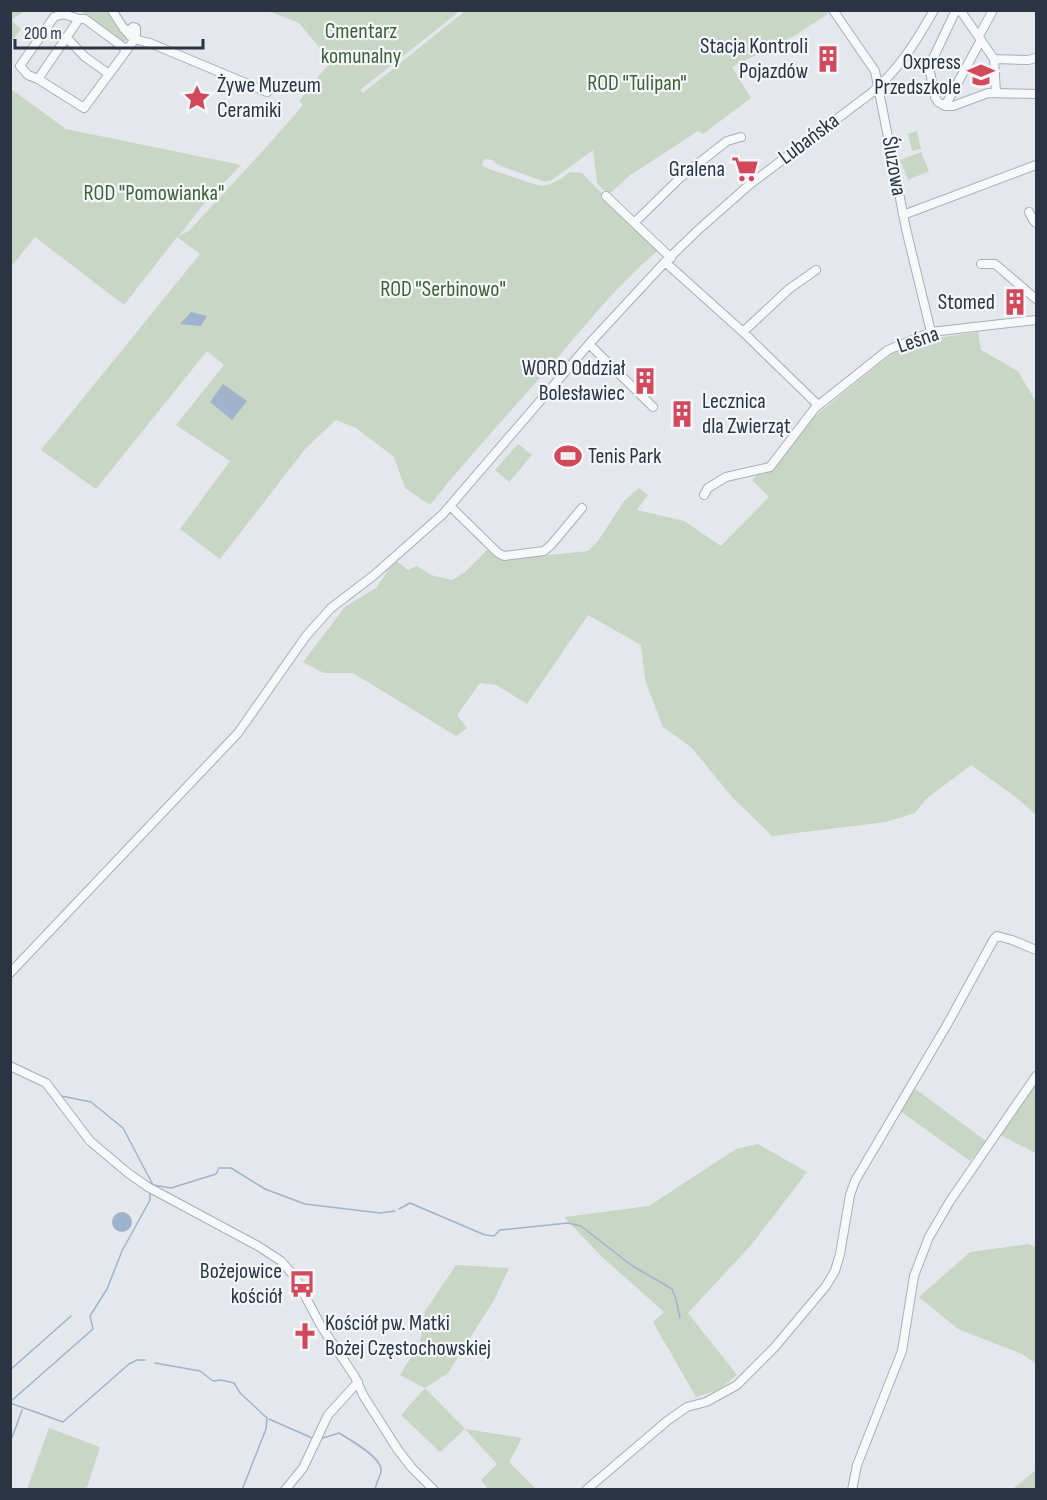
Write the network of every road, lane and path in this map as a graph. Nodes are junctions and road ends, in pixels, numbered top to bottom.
1 (112, 10) edge
2 (833, 10) edge
3 (934, 10) edge
4 (958, 10) edge
5 (993, 10) edge
6 (80, 19) junction
7 (66, 37) junction
8 (132, 38) junction
9 (980, 38) junction
10 (127, 50) junction
11 (1036, 58) edge
12 (994, 59) junction
13 (109, 74) junction
14 (38, 79) junction
15 (879, 86) junction
16 (267, 92) dead end
17 (996, 93) junction
18 (1036, 94) edge
19 (945, 106) junction
20 (741, 137) dead end
21 (1036, 165) edge
22 (606, 196) dead end
23 (1029, 212) dead end
24 (903, 216) junction
25 (635, 222) junction
26 (1036, 223) edge
27 (668, 260) junction
28 (981, 264) dead end
29 (816, 270) dead end
30 (1036, 299) edge
31 (1036, 320) edge
32 (743, 332) junction
33 (932, 332) junction
34 (589, 344) junction
35 (818, 405) junction
36 (653, 407) dead end
37 (704, 495) dead end
38 (450, 506) junction
39 (582, 508) dead end
40 (1036, 950) edge
41 (10, 973) edge
42 (10, 1066) edge
43 (1036, 1076) edge
44 (358, 1382) junction
45 (285, 1490) edge
46 (434, 1490) edge
47 (586, 1490) edge
48 (852, 1490) edge

1 - 8 street
2 - 15 street, Śluzowa
3 - 15 street, Lubańska
4 - 9 street
4 - 19 street
5 - 9 street
6 - 7 street
6 - 10 street
6 - 14 street
7 - 13 street
7 - 14 street
8 - 10 street
8 - 16 street
9 - 12 street
9 - 19 street
10 - 13 street
11 - 12 street
12 - 17 street
13 - 14 street
15 - 24 street, Śluzowa
15 - 27 street, Lubańska
17 - 18 street
17 - 19 street
20 - 25 street
21 - 24 street
22 - 25 street
23 - 26 street
24 - 33 street, Śluzowa
25 - 27 street
27 - 32 street
27 - 34 street, Lubańska
28 - 30 street
29 - 32 street
31 - 33 street, Leśna
32 - 35 street
33 - 35 street, Leśna
34 - 36 street
34 - 38 street, Lubańska
35 - 37 street, Leśna
38 - 39 street
38 - 41 street, Lubańska
40 - 47 street
42 - 44 street
43 - 48 street
44 - 45 street
44 - 46 street

